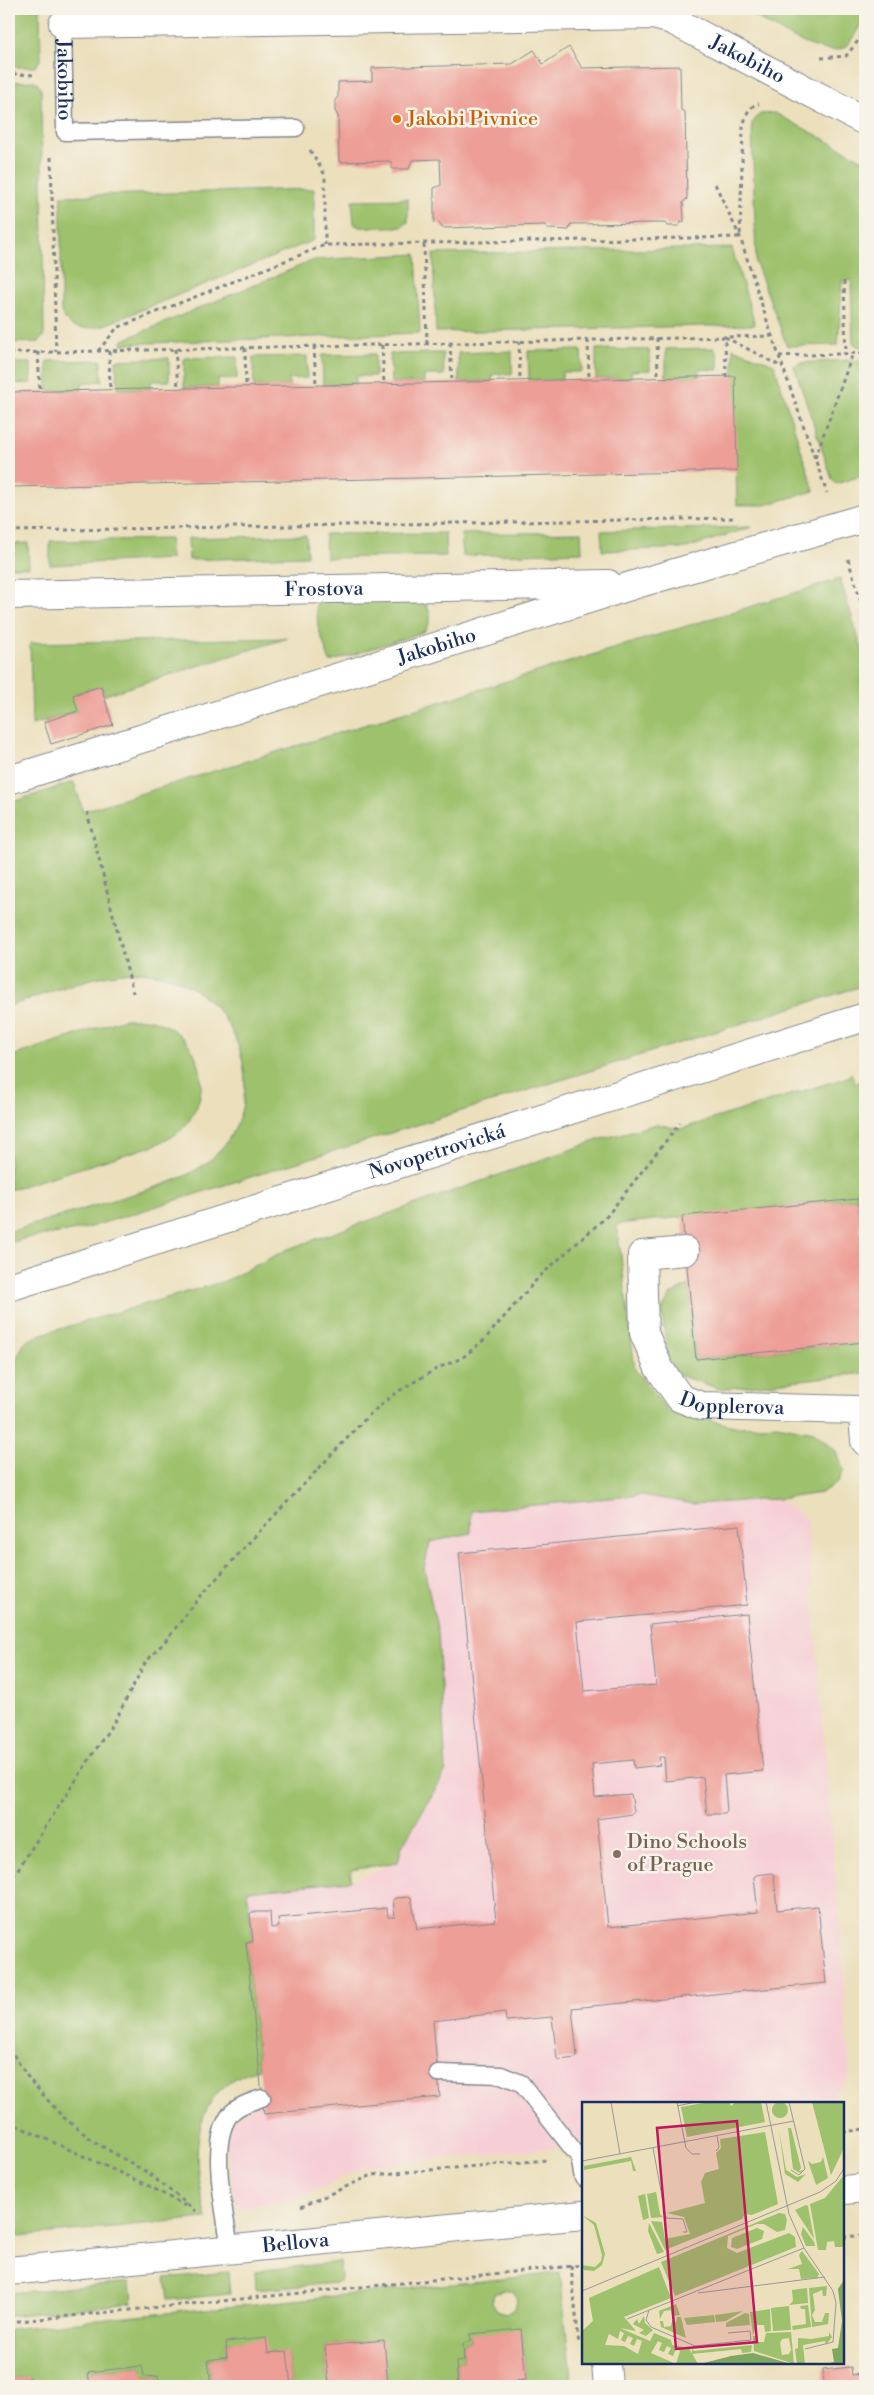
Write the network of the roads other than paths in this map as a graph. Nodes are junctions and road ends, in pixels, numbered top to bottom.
1 (64, 24) joint
2 (865, 121) edge
3 (296, 128) road end
4 (865, 518) edge
5 (640, 583) junction
6 (9, 596) edge
7 (9, 780) edge
8 (865, 1017) edge
9 (685, 1251) dead end
10 (9, 1287) edge
11 (865, 1441) edge
12 (438, 2073) dead end
13 (262, 2098) dead end
14 (582, 2173) edge
15 (865, 2188) edge
16 (844, 2190) edge
17 (582, 2215) edge
18 (230, 2250) junction
19 (9, 2271) edge
20 (606, 2365) edge
21 (608, 2386) edge

1 - 2 street, Jakobiho
1 - 3 lane, Jakobiho
4 - 5 street, Jakobiho
5 - 6 street, Frostova
5 - 7 street, Jakobiho
8 - 10 street, Novopetrovická
9 - 11 street, Dopplerova
12 - 14 lane
13 - 18 lane
15 - 16 street
17 - 18 street, Bellova
18 - 19 street, Bellova
20 - 21 street

